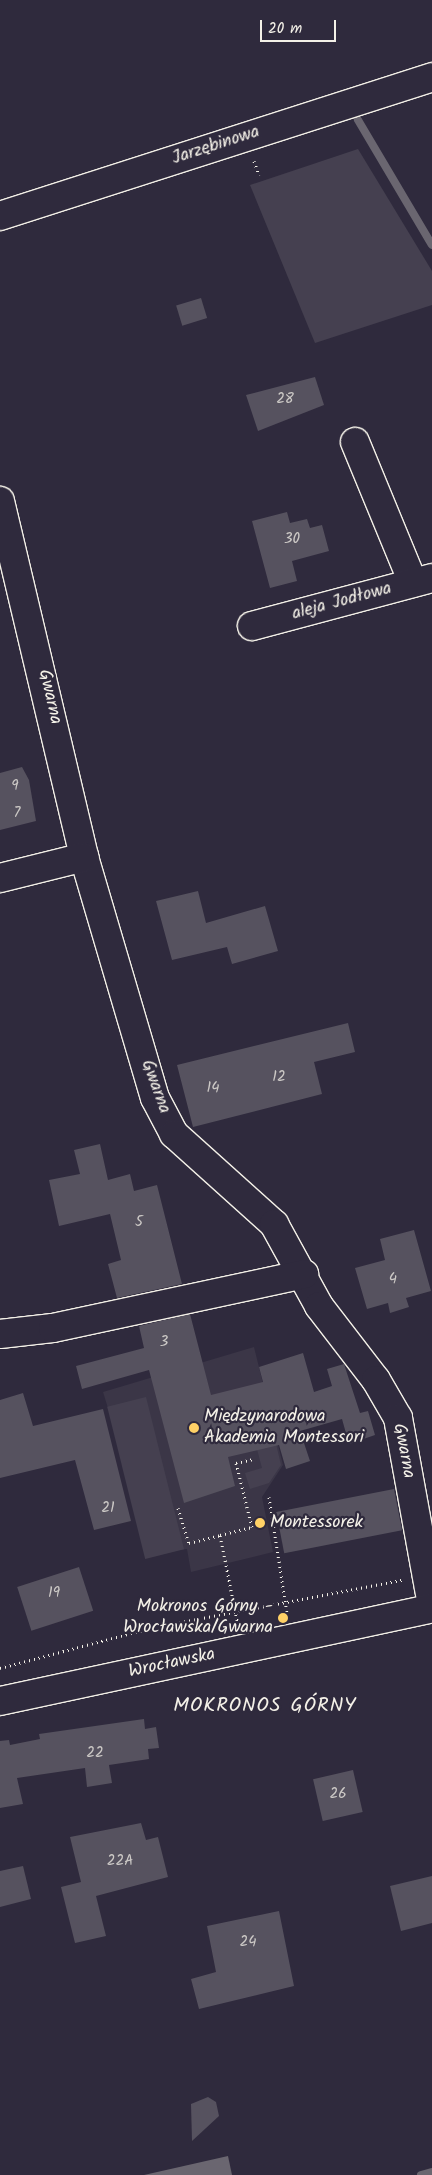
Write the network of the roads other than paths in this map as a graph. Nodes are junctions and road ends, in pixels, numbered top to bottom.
1 (432, 77) edge
2 (0, 216) edge
3 (355, 442) dead end
4 (0, 502) edge
5 (422, 581) edge
6 (252, 626) dead end
7 (84, 857) junction
8 (0, 878) edge
9 (304, 1274) junction
10 (0, 1334) edge
11 (432, 1606) edge
12 (0, 1701) edge

1 - 2 street, Jarzębinowa
3 - 5 street
4 - 7 street, Gwarna
5 - 6 street, aleja Jodłowa
7 - 8 street
7 - 9 street, Gwarna
9 - 10 street
9 - 11 street, Gwarna
11 - 12 street, Wrocławska

